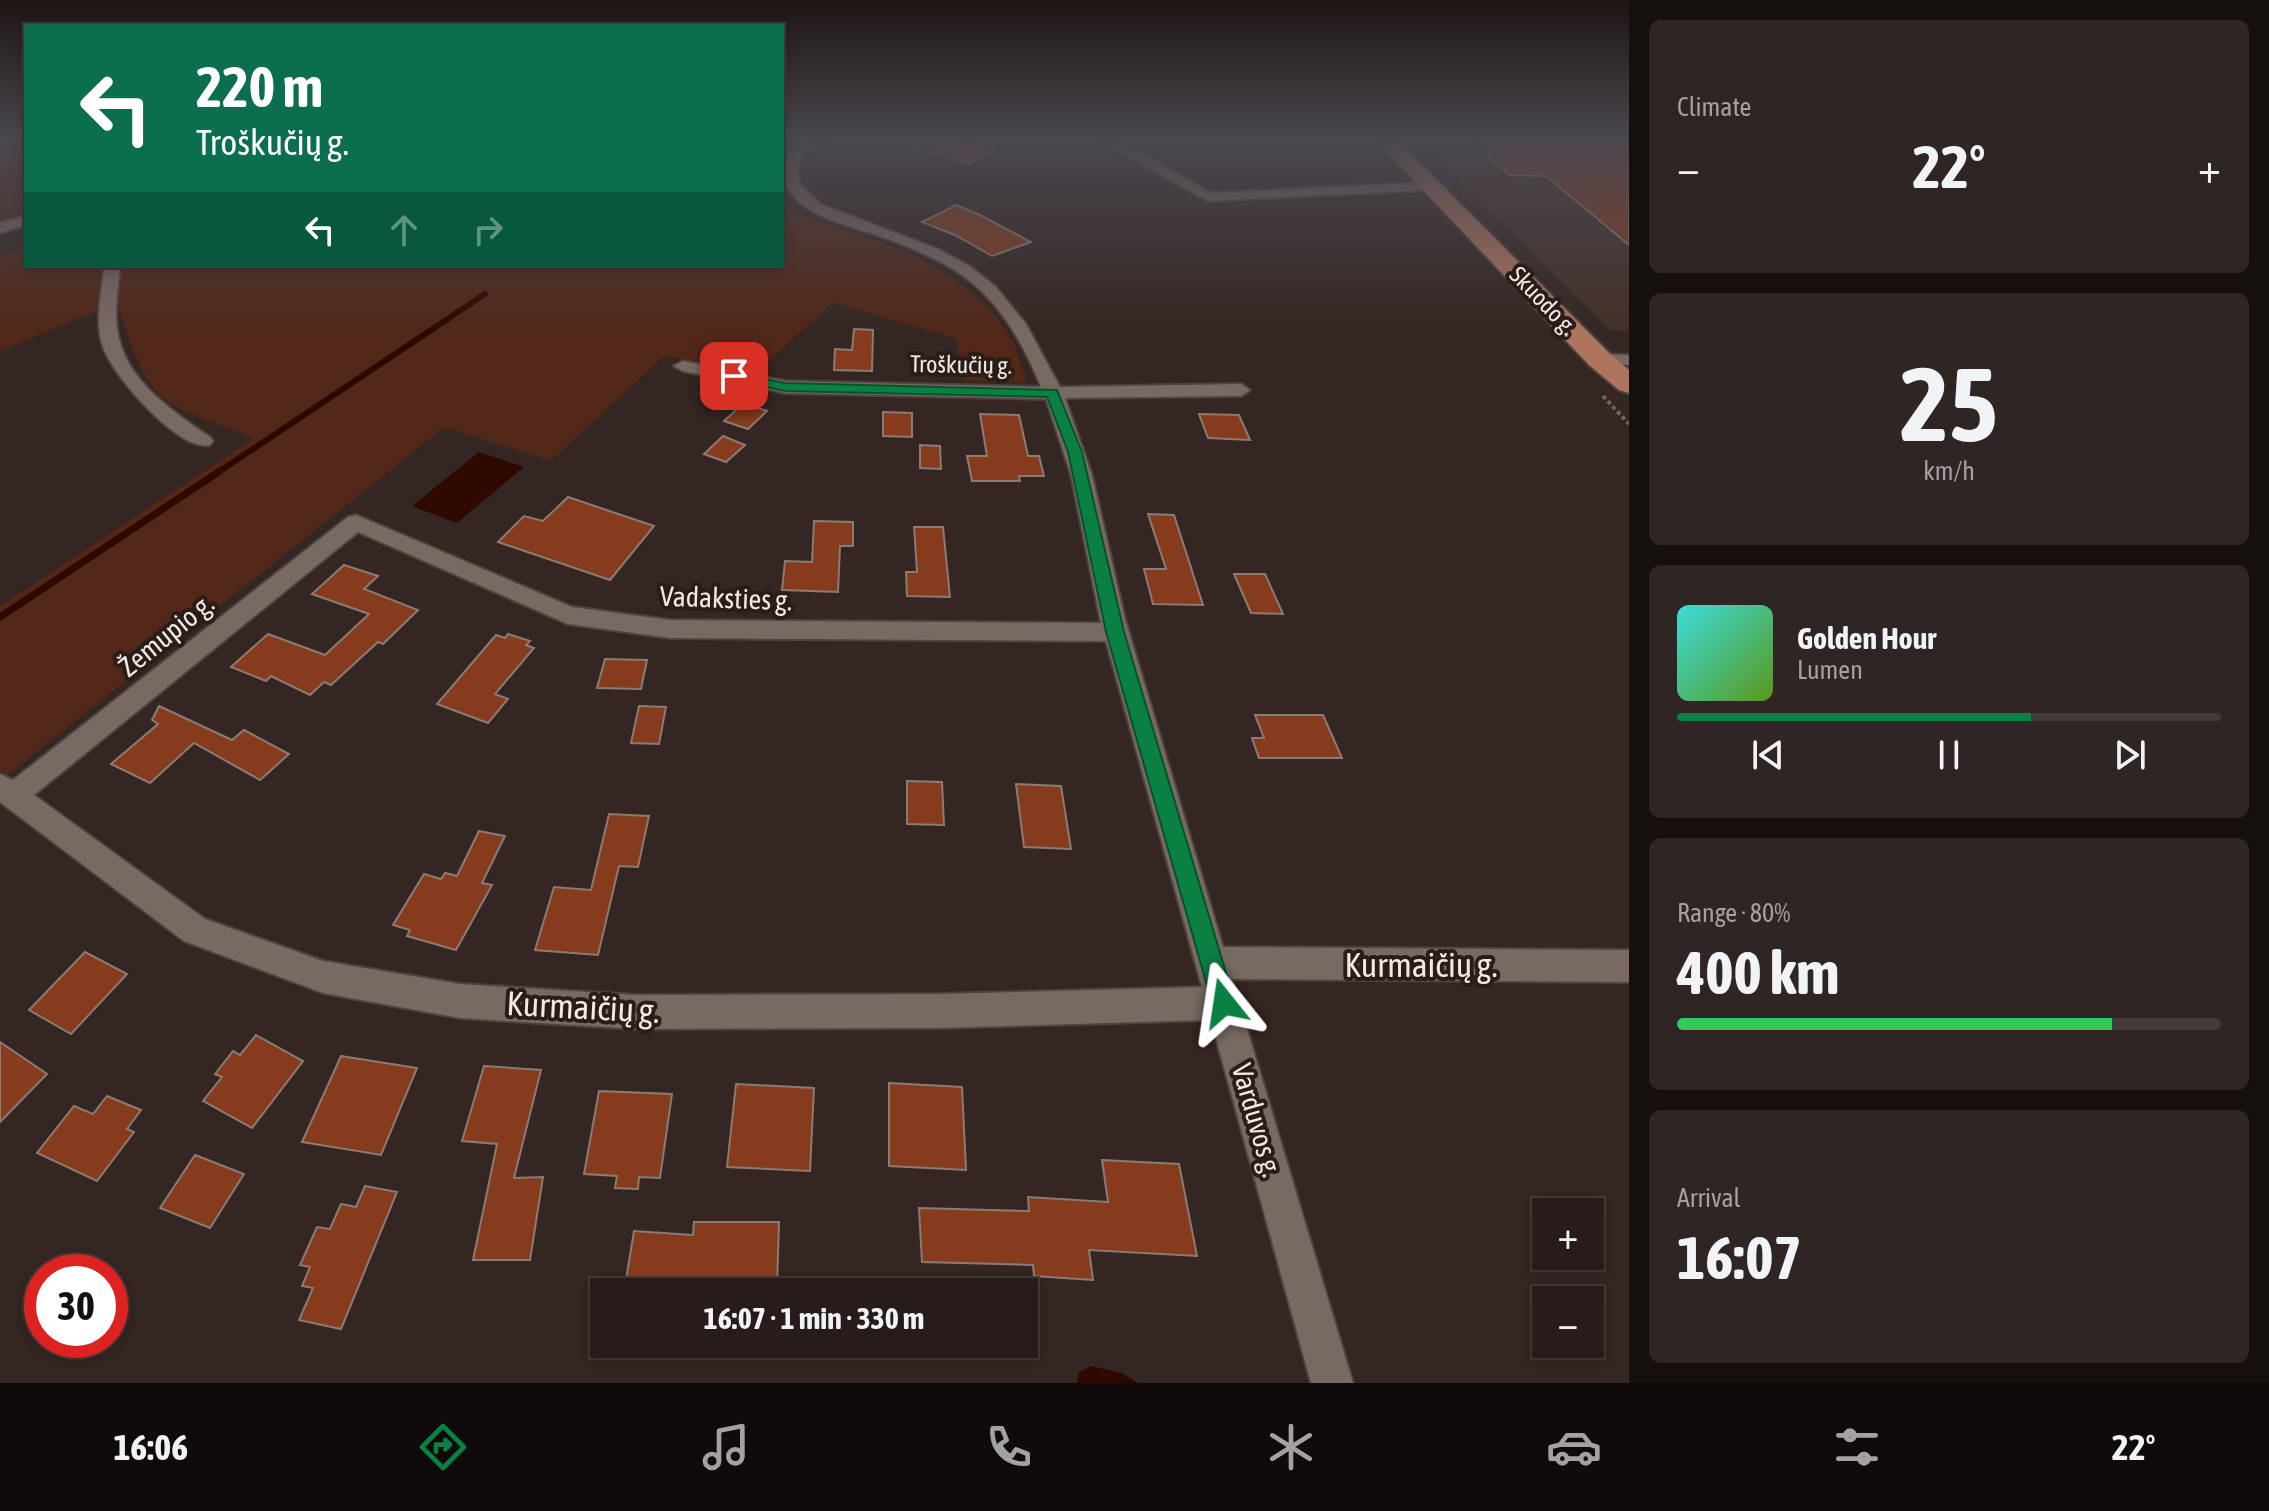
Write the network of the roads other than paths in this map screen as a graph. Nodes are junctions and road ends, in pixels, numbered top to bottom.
1 (814, 205) edge
2 (1450, 205) edge
3 (24, 221) edge
4 (0, 228) edge
5 (112, 268) edge
6 (1599, 359) junction
7 (1629, 360) edge
8 (683, 366) dead end
9 (1629, 384) edge
10 (1241, 390) dead end
11 (1053, 393) junction
12 (1629, 397) edge
13 (203, 441) dead end
14 (356, 522) joint
15 (1115, 632) junction
16 (7, 791) edge
17 (1213, 963) junction
18 (1629, 966) edge
19 (1224, 1003) junction
20 (1332, 1383) edge

1 - 11 street, Varduvos g.
2 - 6 main road, Skuodo g.
3 - 4 street
5 - 13 street
6 - 7 street
6 - 9 main road, Skuodo g.
6 - 12 main road, Skuodo g.
8 - 11 street, Troškučių g.
10 - 11 street, Troškučių g.
11 - 15 street, Varduvos g.
14 - 15 street, Vadaksties g.
14 - 16 street, Žemupio g.
15 - 17 street, Varduvos g.
16 - 19 street, Kurmaičių g.
17 - 18 street, Kurmaičių g.
17 - 19 street, Varduvos g.
19 - 20 street, Varduvos g.

